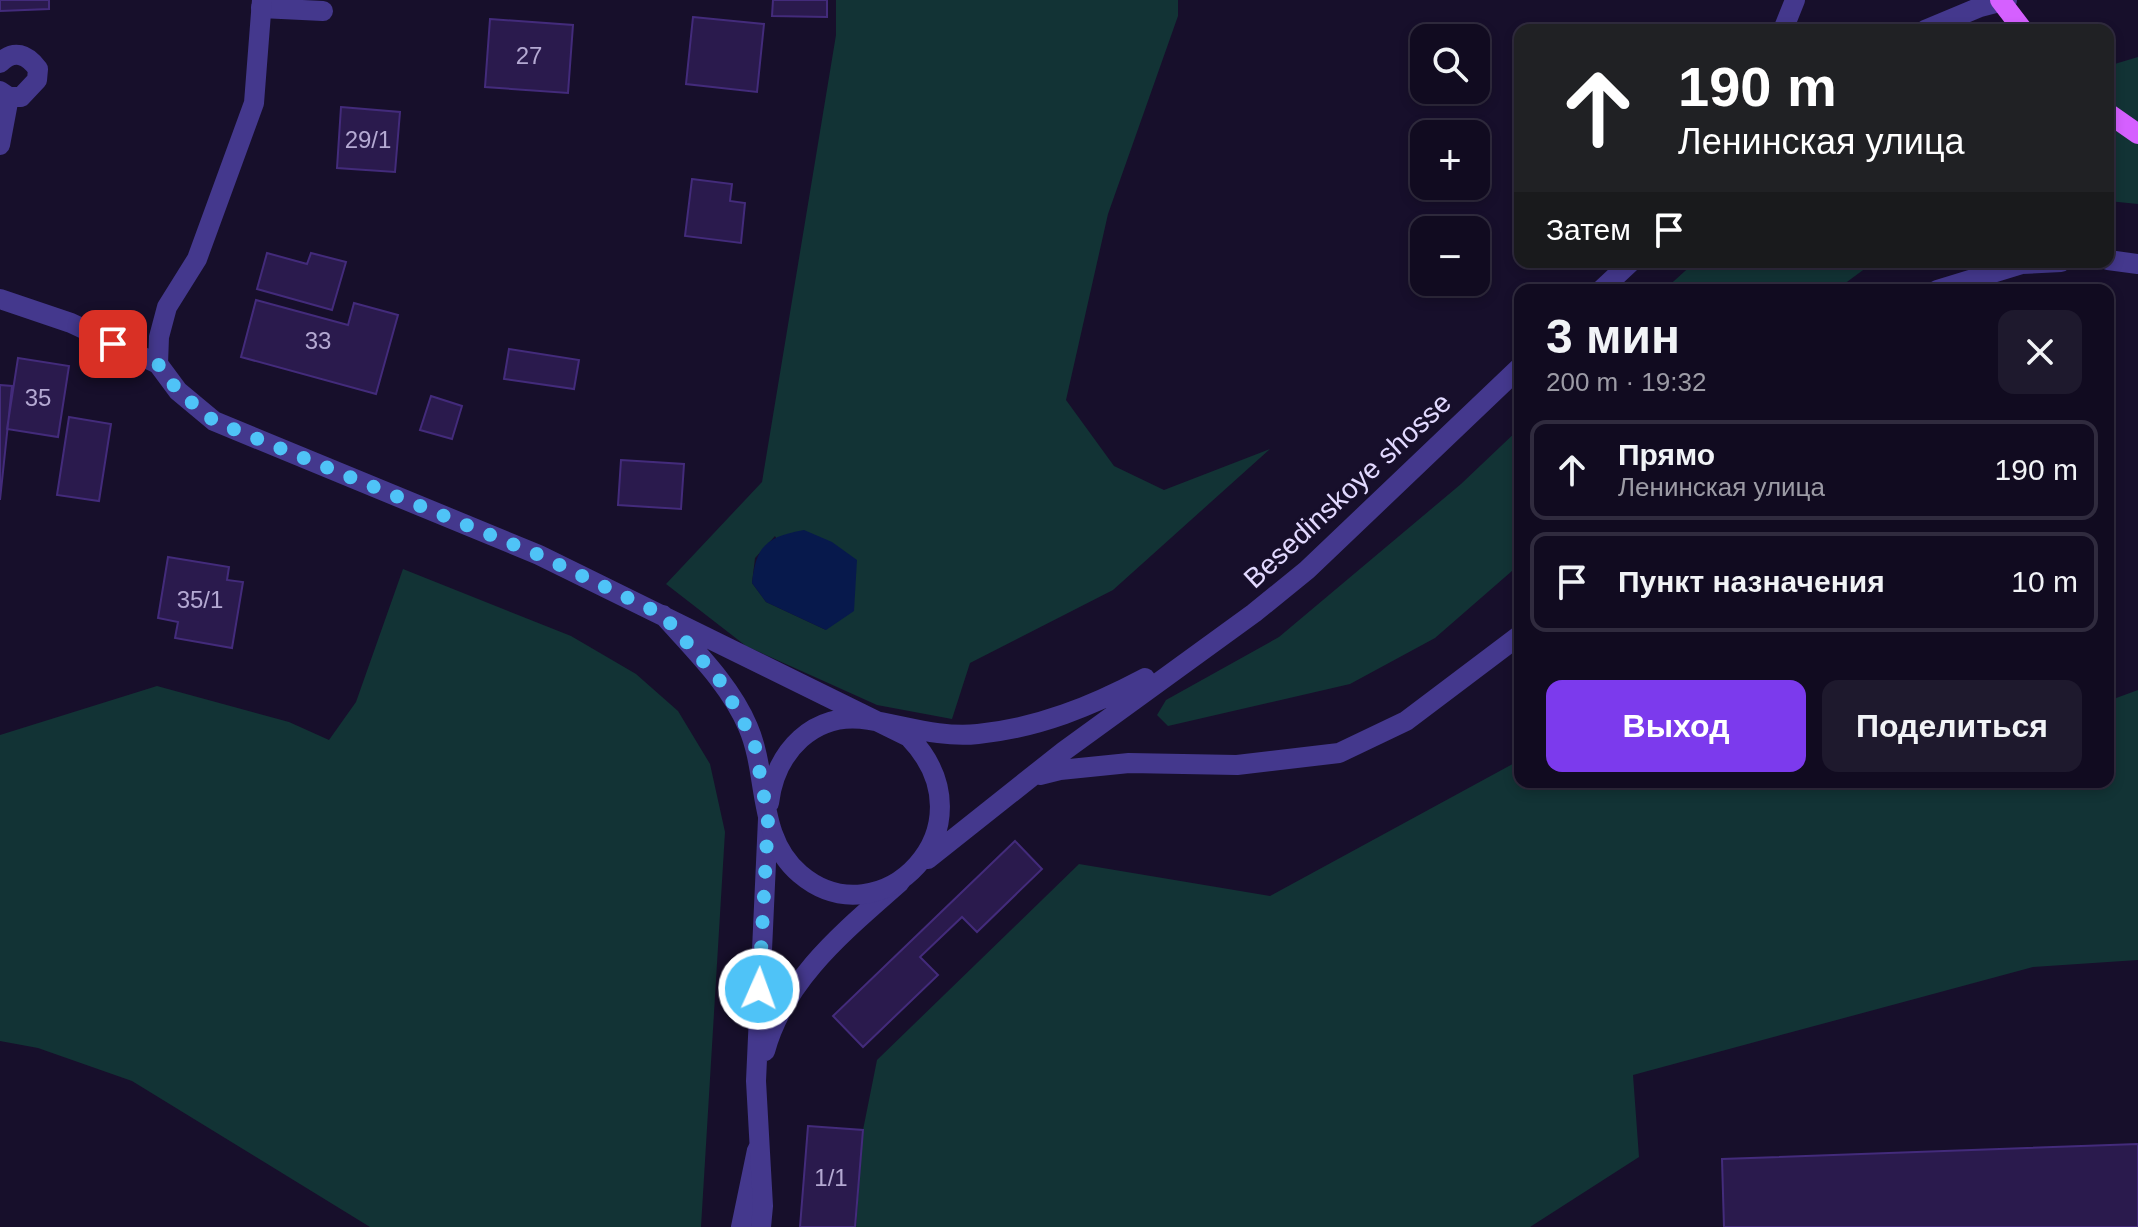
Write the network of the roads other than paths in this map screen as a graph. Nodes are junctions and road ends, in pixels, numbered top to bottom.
1 (1795, 0) edge
2 (2000, 0) edge
3 (2007, 0) edge
4 (262, 4) edge
5 (323, 11) dead end
6 (1785, 24) edge
7 (1939, 24) edge
8 (2018, 24) edge
9 (0, 63) edge
10 (4, 94) edge
11 (2114, 117) edge
12 (2138, 134) edge
13 (0, 145) edge
14 (2114, 261) edge
15 (2138, 264) edge
16 (1609, 268) edge
17 (1625, 268) edge
18 (2009, 268) edge
19 (1596, 284) edge
20 (1607, 284) edge
21 (1957, 284) edge
22 (0, 299) edge
23 (158, 364) junction
24 (1514, 373) edge
25 (663, 615) junction
26 (1514, 640) edge
27 (1204, 647) junction
28 (889, 725) junction
29 (1029, 778) junction
30 (768, 819) junction
31 (906, 877) junction
32 (756, 1081) junction
33 (758, 1146) junction
34 (741, 1227) edge
35 (761, 1227) edge

1 - 6 street
2 - 8 main road, bridge
3 - 7 street
4 - 5 street
4 - 23 street
9 - 10 street
10 - 13 street
11 - 12 main road
14 - 15 street
16 - 19 street
17 - 20 street
18 - 21 street
22 - 23 street
23 - 25 street
24 - 27 street, Besedinskoye shosse
25 - 28 street
25 - 30 street
26 - 29 street
27 - 28 street, Besedinskoye shosse
27 - 29 street, Besedinskoye shosse
28 - 30 street
28 - 31 street
29 - 31 street, Besedinskoye shosse
30 - 31 street
30 - 32 street
31 - 32 street
32 - 33 street
33 - 34 street
33 - 35 street

